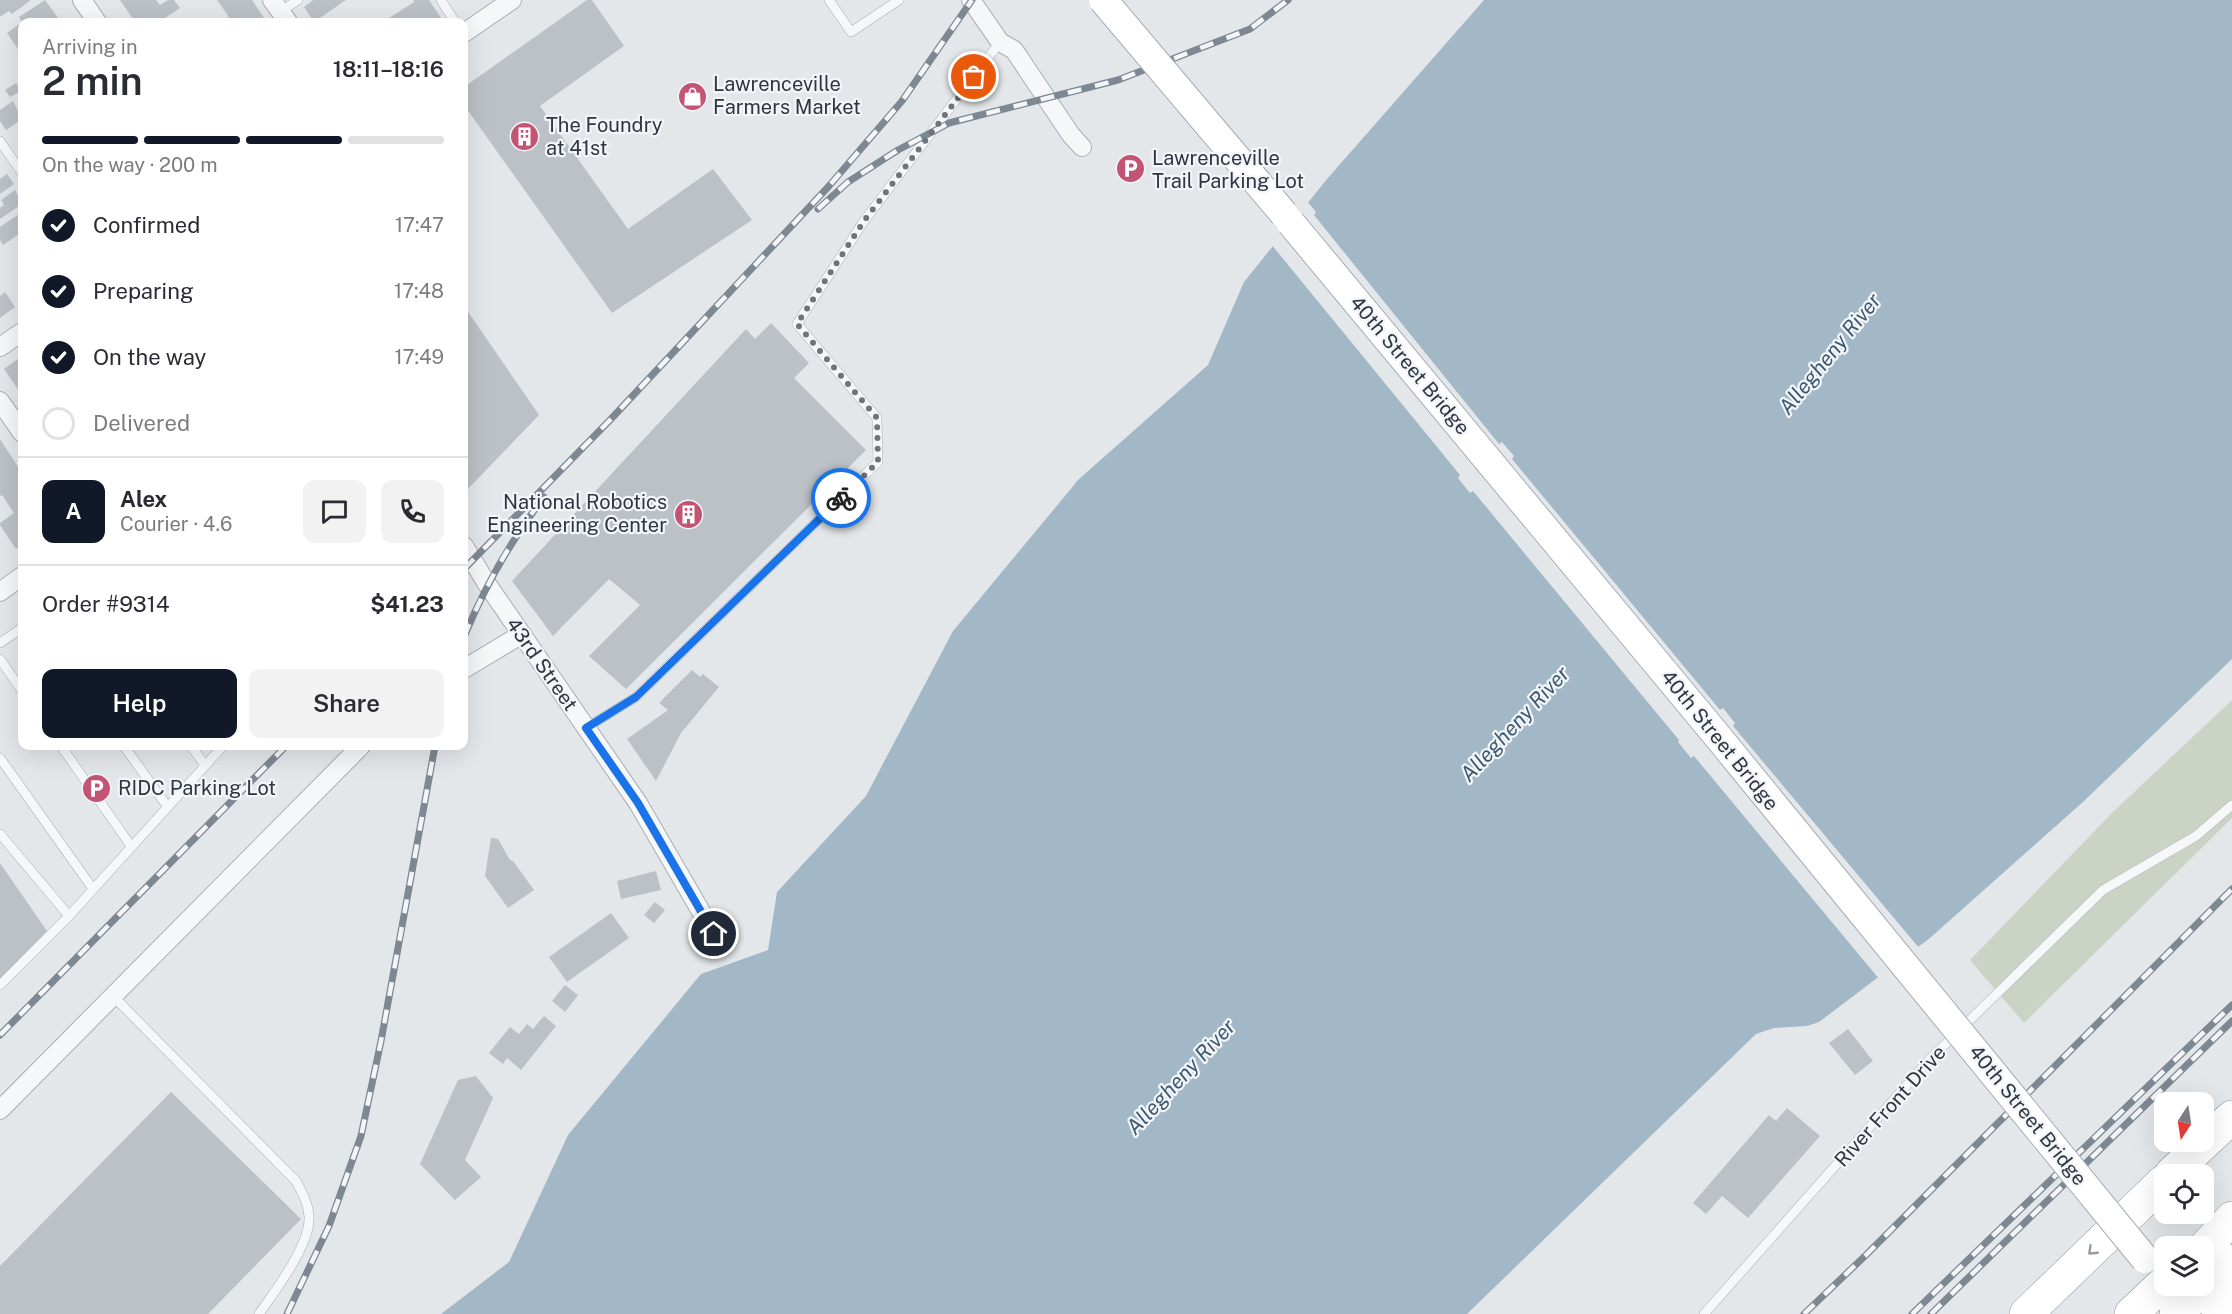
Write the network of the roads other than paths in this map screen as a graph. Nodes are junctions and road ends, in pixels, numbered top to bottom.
1 (82, 0) edge
2 (298, 0) edge
3 (441, 0) edge
4 (512, 0) edge
5 (829, 0) edge
6 (899, 0) edge
7 (971, 0) edge
8 (1103, 0) edge
9 (280, 12) edge
10 (94, 18) edge
11 (453, 18) edge
12 (468, 30) edge
13 (1000, 42) junction
14 (0, 141) edge
15 (1082, 147) dead end
16 (18, 167) edge
17 (18, 335) edge
18 (0, 347) edge
19 (0, 401) edge
20 (18, 427) edge
21 (468, 552) edge
22 (18, 579) edge
23 (0, 592) edge
24 (18, 630) edge
25 (522, 634) junction
26 (0, 643) edge
27 (0, 659) edge
28 (468, 667) edge
29 (18, 685) edge
30 (586, 728) junction
31 (64, 750) edge
32 (127, 750) edge
33 (194, 750) edge
34 (219, 750) edge
35 (357, 750) edge
36 (0, 758) edge
37 (204, 764) junction
38 (2232, 805) edge
39 (167, 806) junction
40 (0, 834) edge
41 (131, 846) junction
42 (93, 889) junction
43 (69, 916) junction
44 (714, 934) dead end
45 (0, 985) edge
46 (112, 995) junction
47 (0, 1110) edge
48 (2232, 1117) edge
49 (2182, 1164) edge
50 (2154, 1191) edge
51 (2232, 1218) edge
52 (2214, 1237) edge
53 (2232, 1261) edge
54 (2154, 1270) edge
55 (2154, 1273) edge
56 (2232, 1300) edge
57 (259, 1314) edge
58 (1704, 1314) edge
59 (2026, 1314) edge
60 (2130, 1314) edge
61 (2176, 1314) edge
62 (2218, 1314) edge

1 - 10 street
2 - 9 lane
3 - 11 lane
4 - 12 street
5 - 6 lane
7 - 13 street
8 - 54 main road, 40th Street Bridge, bridge
13 - 15 street
13 - 30 lane
14 - 16 lane
17 - 18 street
19 - 20 street
21 - 25 street, 43rd Street
22 - 23 street
24 - 26 lane
25 - 28 street
25 - 30 street, 43rd Street
27 - 29 lane
30 - 44 street, 43rd Street
31 - 41 lane
32 - 39 lane
33 - 37 lane
34 - 37 lane
35 - 46 street
36 - 42 lane
37 - 39 lane
38 - 58 lane, River Front Drive
39 - 41 lane
40 - 43 lane
41 - 42 lane
42 - 43 lane
43 - 45 lane
46 - 47 street
46 - 57 lane
48 - 49 highway
50 -> 59 highway
51 - 52 highway
53 - 61 highway
55 - 60 highway
56 - 62 highway

